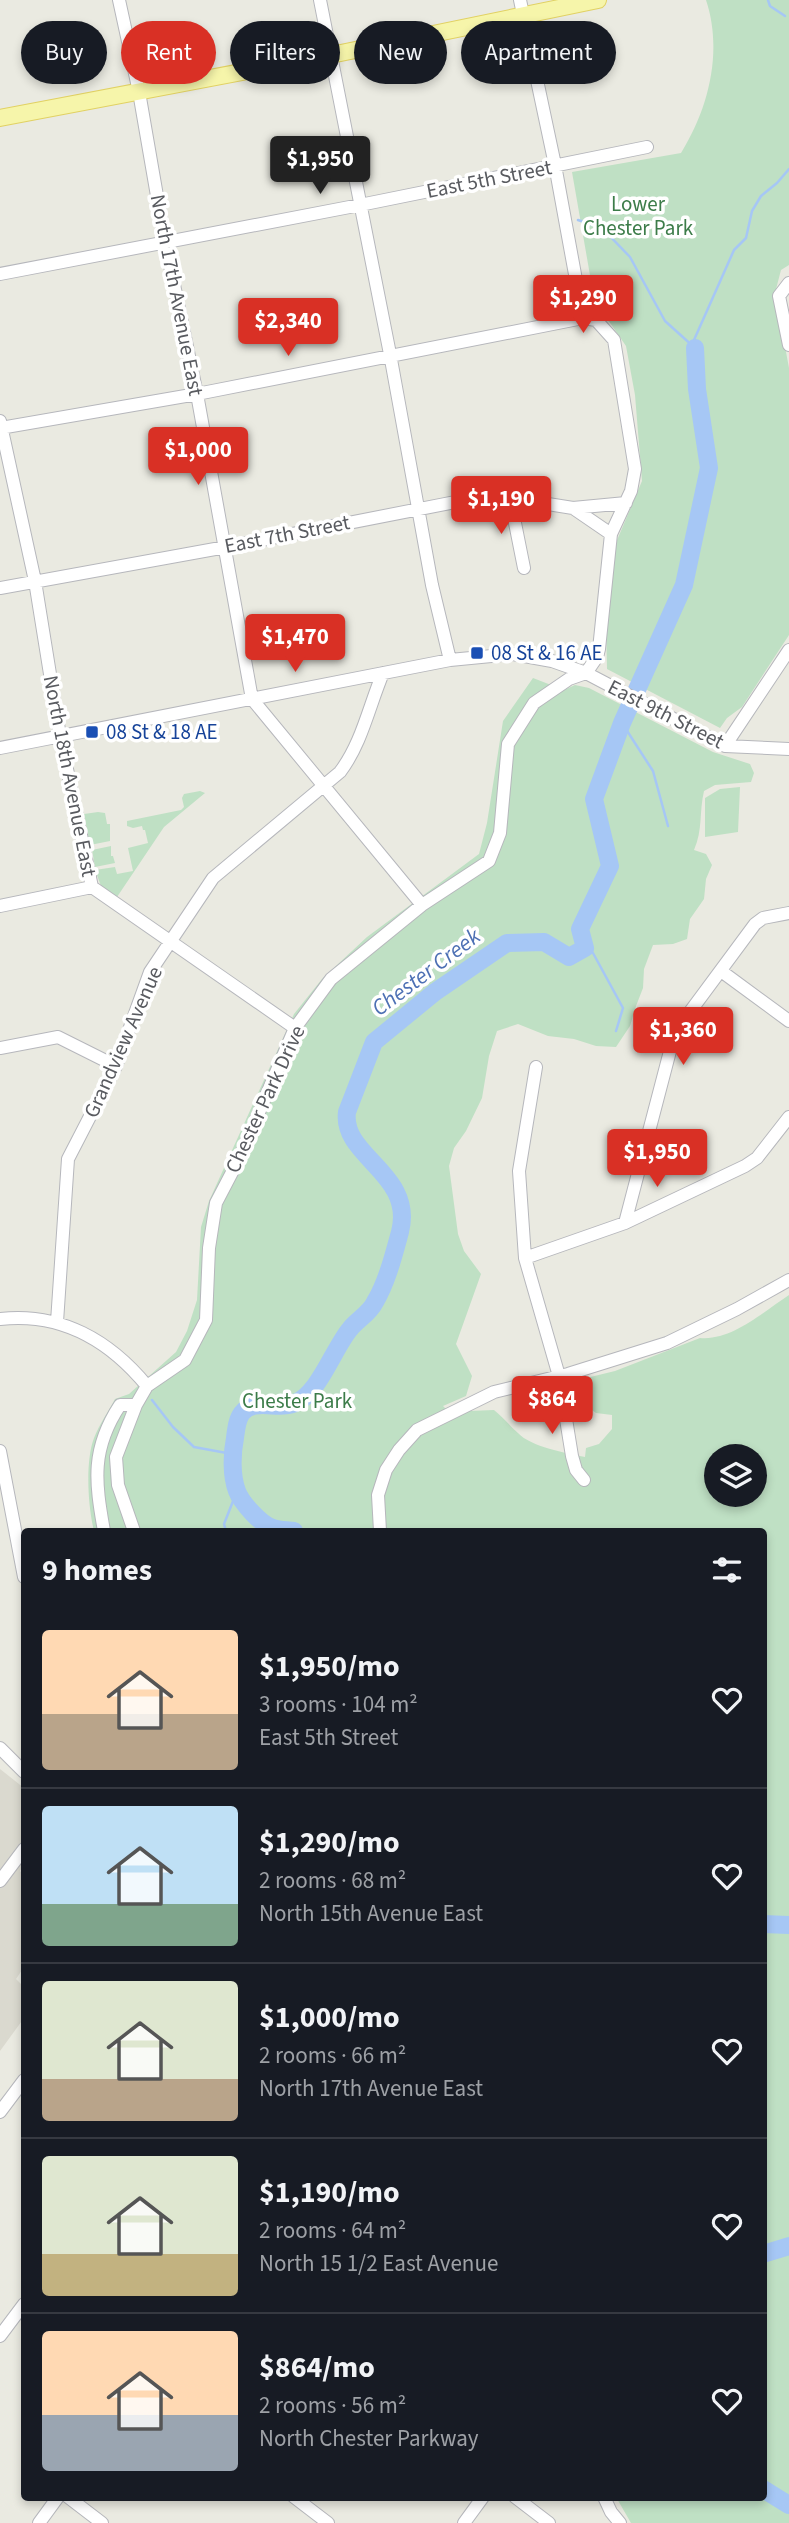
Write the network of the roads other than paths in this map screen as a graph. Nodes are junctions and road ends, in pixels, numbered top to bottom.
1 (120, 0) edge
2 (320, 0) edge
3 (598, 0) edge
4 (521, 8) edge
5 (324, 21) edge
6 (340, 53) edge
7 (230, 74) edge
8 (337, 84) edge
9 (139, 92) junction
10 (0, 118) edge
11 (647, 147) dead end
12 (555, 165) junction
13 (360, 205) junction
14 (165, 242) junction
15 (0, 274) edge
16 (787, 285) edge
17 (583, 318) junction
18 (789, 345) edge
19 (390, 354) junction
20 (197, 394) junction
21 (0, 426) edge
22 (510, 498) junction
23 (626, 503) junction
24 (419, 508) junction
25 (573, 508) junction
26 (611, 534) junction
27 (226, 547) junction
28 (524, 568) dead end
29 (35, 581) junction
30 (0, 589) edge
31 (789, 650) edge
32 (450, 660) junction
33 (383, 673) junction
34 (591, 676) junction
35 (252, 699) junction
36 (61, 736) junction
37 (725, 746) junction
38 (0, 748) edge
39 (789, 749) edge
40 (324, 785) junction
41 (92, 887) junction
42 (422, 905) junction
43 (0, 906) edge
44 (789, 913) edge
45 (170, 942) junction
46 (721, 971) junction
47 (789, 1021) edge
48 (295, 1028) junction
49 (0, 1048) edge
50 (116, 1066) junction
51 (536, 1067) dead end
52 (789, 1117) edge
53 (625, 1223) junction
54 (525, 1258) junction
55 (789, 1280) edge
56 (0, 1319) edge
57 (57, 1322) junction
58 (559, 1376) junction
59 (147, 1386) junction
60 (136, 1405) junction
61 (0, 1451) edge
62 (1, 1465) edge
63 (584, 1480) dead end
64 (104, 1528) edge
65 (133, 1528) edge
66 (380, 1528) edge
67 (21, 1562) edge
68 (0, 1748) edge
69 (21, 1769) edge
70 (21, 1853) edge
71 (0, 1881) edge
72 (21, 2084) edge
73 (0, 2112) edge
74 (21, 2308) edge
75 (0, 2336) edge
76 (55, 2501) edge
77 (73, 2501) edge
78 (299, 2501) edge
79 (481, 2501) edge
80 (520, 2501) edge
81 (606, 2501) edge
82 (39, 2523) edge
83 (102, 2523) edge
84 (328, 2523) edge
85 (464, 2523) edge
86 (549, 2523) edge
87 (620, 2523) edge

1 - 9 street, North 17th Avenue East
2 - 5 street
3 - 4 main road
4 - 6 main road
4 - 12 street
7 - 9 main road
8 - 13 street
9 - 10 main road
9 - 14 street, North 17th Avenue East
11 - 12 street, East 5th Street
12 - 13 street, East 5th Street
12 - 17 street
13 - 14 street, East 5th Street
13 - 19 street
14 - 15 street, East 5th Street
14 - 20 street, North 17th Avenue East
16 - 18 street
17 - 19 street
17 - 23 street
19 - 20 street
19 - 24 street
20 - 21 street
20 - 27 street, North 17th Avenue East
21 - 29 street, North 18th Avenue East
22 - 24 street, East 7th Street
22 - 25 street, East 7th Street
22 - 28 street
23 - 25 street, East 7th Street
23 - 26 street
24 - 27 street, East 7th Street
24 - 32 street
25 - 26 street, East 7th Street
26 - 34 street
27 - 29 street, East 7th Street
27 - 35 street, North 17th Avenue East
29 - 30 street, East 7th Street
29 - 36 street, North 18th Avenue East
31 - 37 street
32 - 33 street, East 9th Street
32 - 34 street, East 9th Street
33 - 35 street, East 9th Street
33 - 40 street, Grandview Avenue
34 - 37 street, East 9th Street
34 - 42 street, Chester Park Drive
35 - 36 street, East 9th Street
35 - 40 street
36 - 38 street, East 9th Street
36 - 41 street, North 18th Avenue East
37 - 39 street, East 9th Street
40 - 42 street
40 - 45 street, Grandview Avenue
41 - 43 street
41 - 45 street, North 18th Avenue East
42 - 48 street, Chester Park Drive
44 - 46 street
45 - 48 street, North 18th Avenue East
45 - 50 street, Grandview Avenue
46 - 47 street
46 - 53 street
48 - 59 street, Chester Park Drive
49 - 50 street
50 - 57 street, Grandview Avenue
51 - 54 street
52 - 53 street
53 - 54 street
54 - 58 street
55 - 58 street
56 - 57 street
57 - 59 street
58 - 63 street
58 - 66 street
59 - 60 street, Chester Park Drive
60 - 64 street
60 - 65 street, Chester Park Drive
61 - 62 street
62 - 67 street
68 - 69 street
70 - 71 street
72 - 73 street
74 - 75 street
76 - 82 street
77 - 83 street
78 - 84 street
79 - 85 street
80 - 86 street
81 - 87 street

